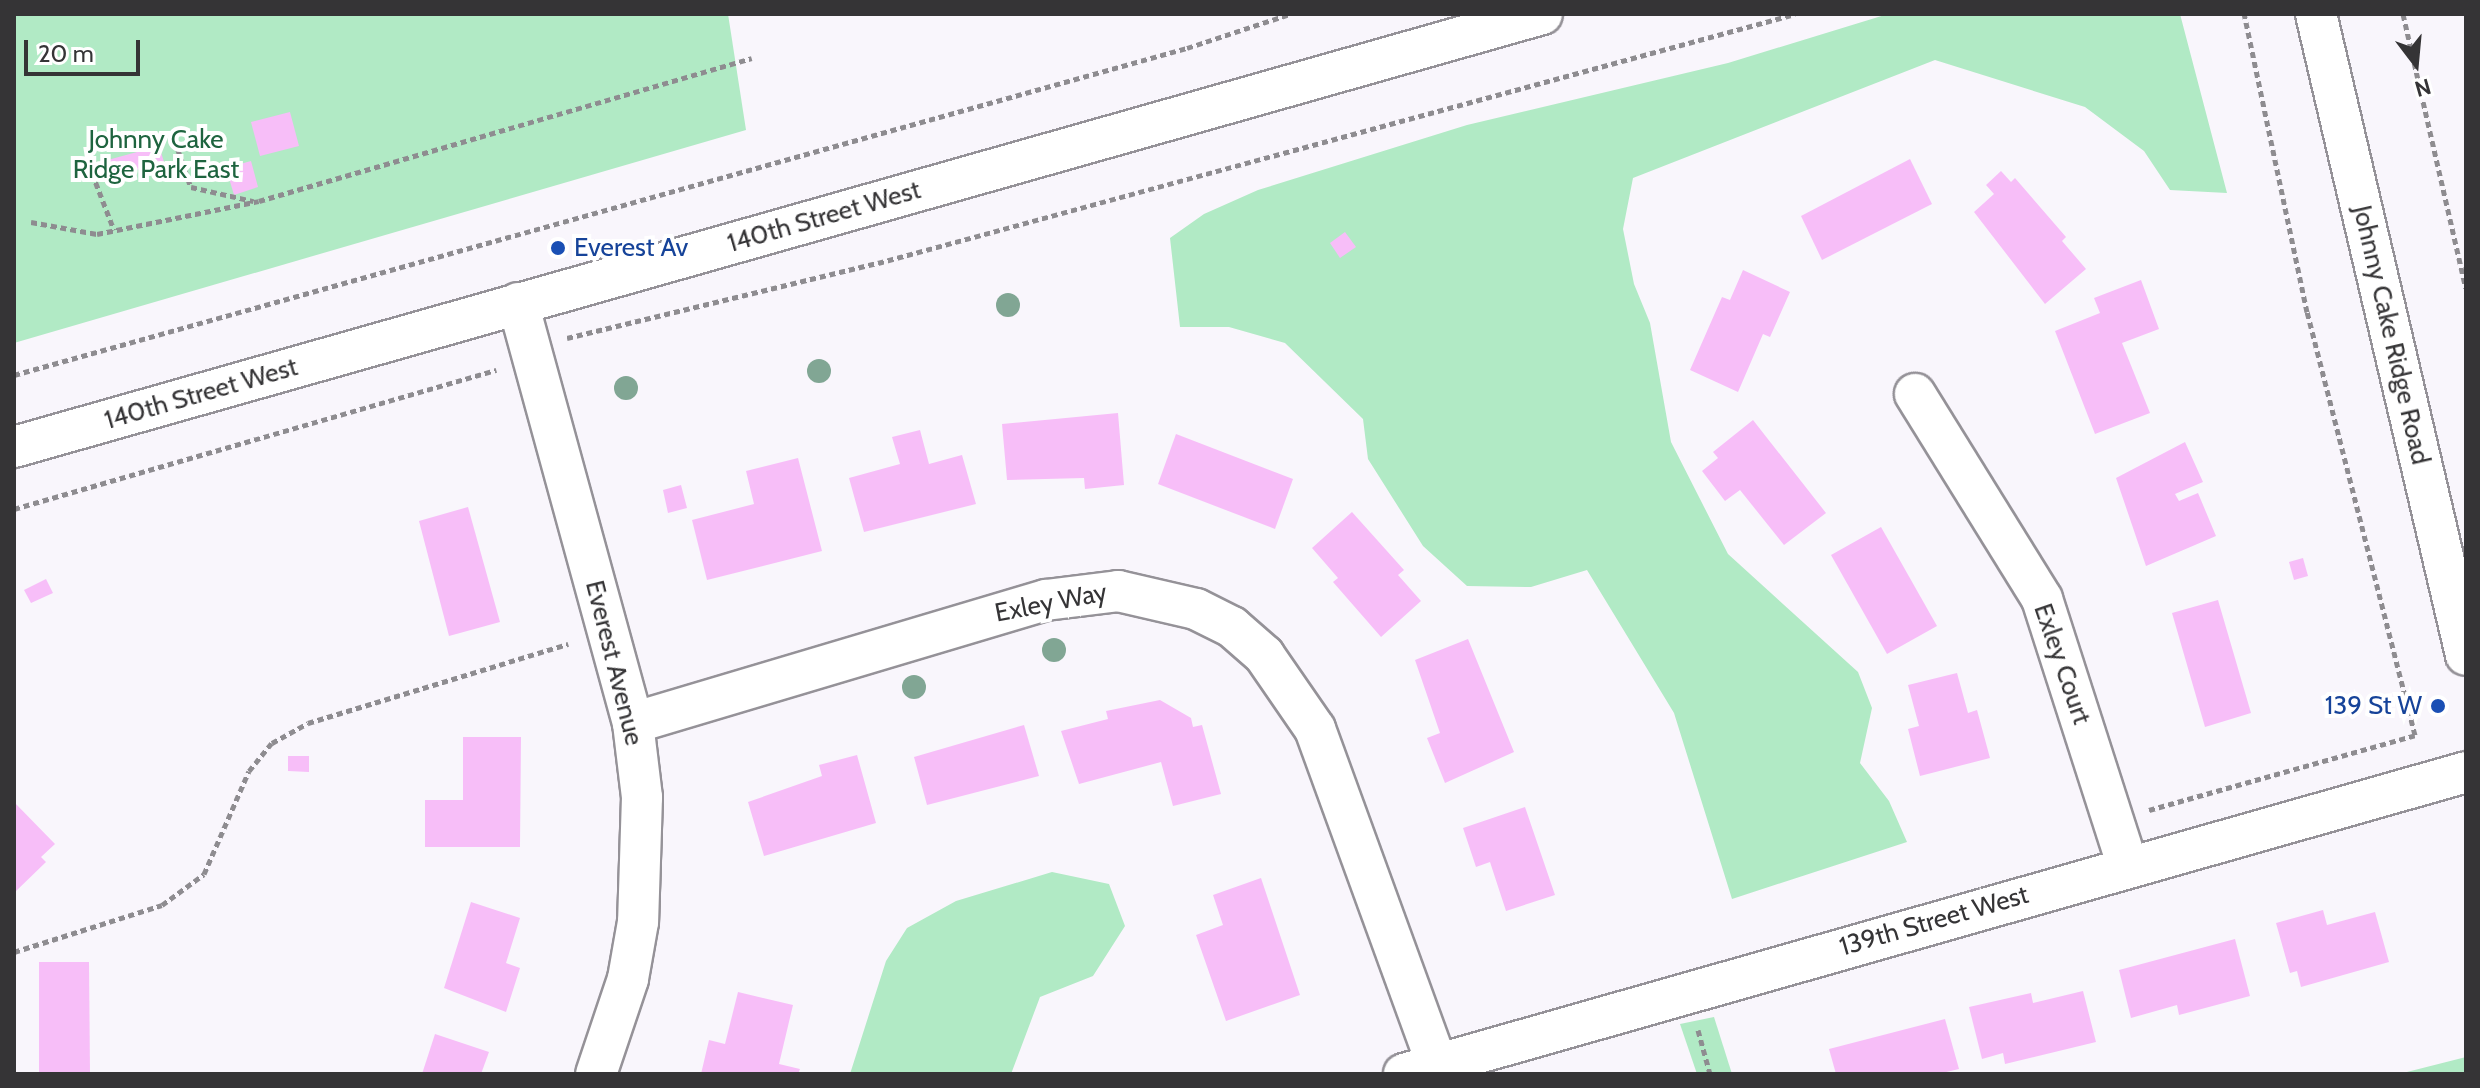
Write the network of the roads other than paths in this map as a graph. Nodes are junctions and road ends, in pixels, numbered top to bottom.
1 (1542, 14) edge
2 (2316, 14) edge
3 (518, 303) junction
4 (1915, 394) dead end
5 (14, 447) edge
6 (2466, 655) edge
7 (633, 723) junction
8 (2466, 772) edge
9 (2128, 867) junction
10 (1420, 1067) edge
11 (596, 1074) edge

1 - 3 street, 140th Street West
2 - 6 street, Johnny Cake Ridge Road
3 - 5 street, 140th Street West
3 - 7 street, Everest Avenue
4 - 9 street, Exley Court
7 - 10 street, Exley Way
7 - 11 street, Everest Avenue
8 - 9 street, 139th Street West
9 - 10 street, 139th Street West

